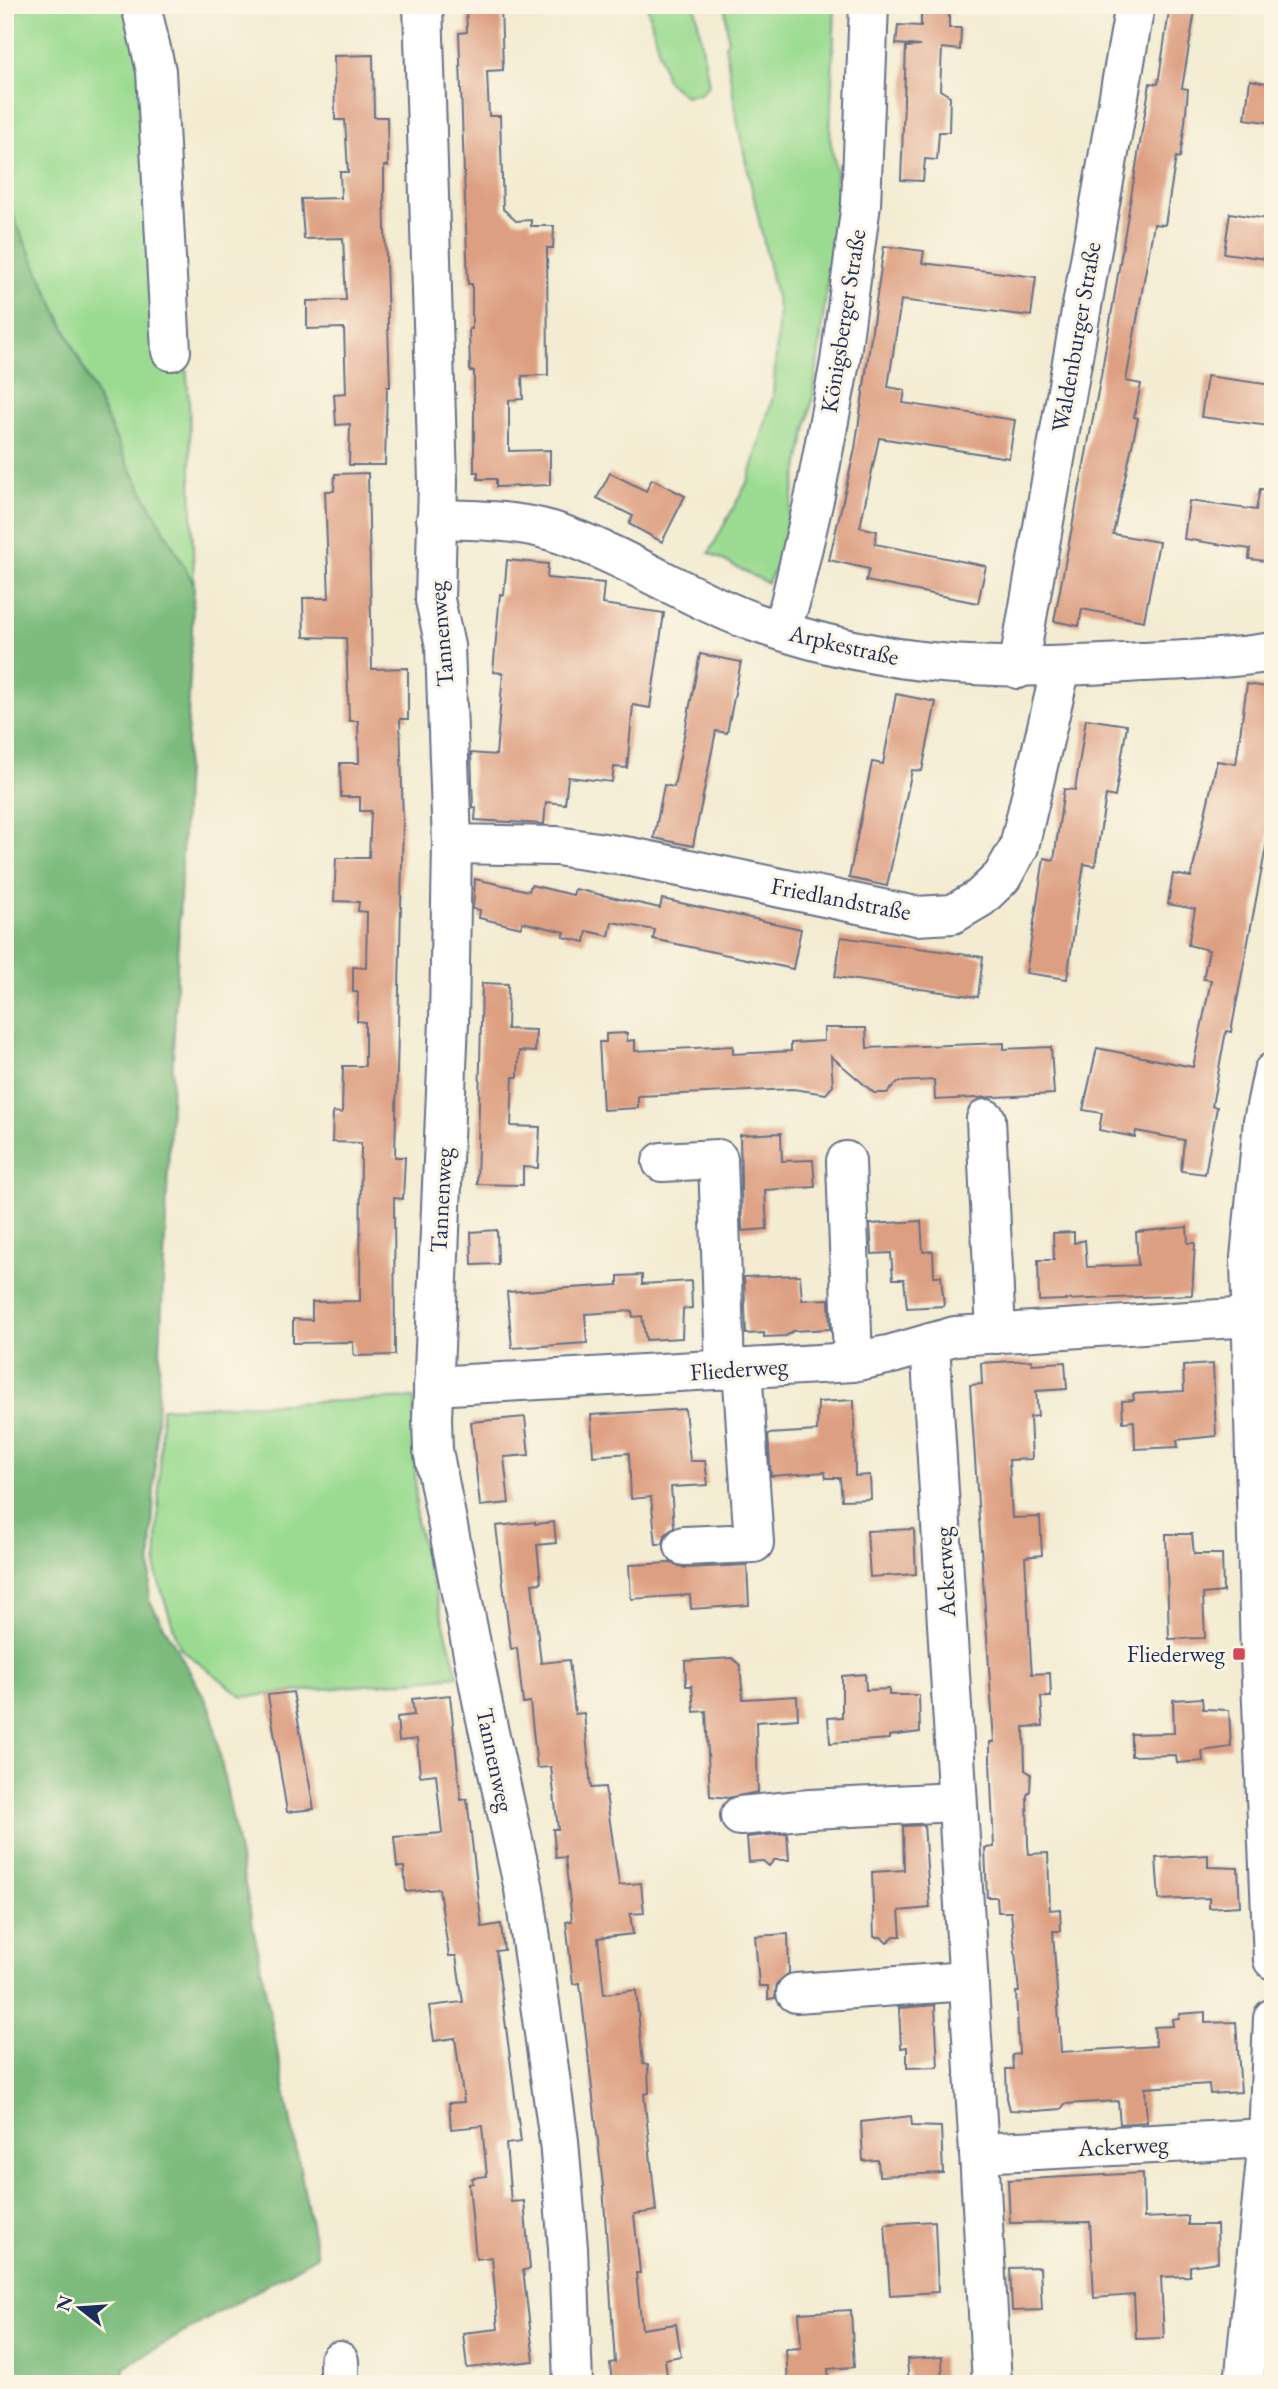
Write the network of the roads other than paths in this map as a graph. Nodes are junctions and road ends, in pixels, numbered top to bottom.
1 (141, 5) edge
2 (423, 5) edge
3 (869, 5) edge
4 (1135, 5) edge
5 (171, 351) dead end
6 (436, 519) junction
7 (780, 630) junction
8 (1273, 652) edge
9 (1061, 667) junction
10 (1018, 669) junction
11 (452, 844) junction
12 (1273, 1072) edge
13 (993, 1119) dead end
14 (846, 1161) dead end
15 (662, 1162) dead end
16 (1265, 1179) edge
17 (1262, 1242) edge
18 (1251, 1317) junction
19 (1002, 1333) junction
20 (930, 1343) junction
21 (853, 1362) junction
22 (1262, 1365) edge
23 (733, 1369) junction
24 (433, 1385) junction
25 (1263, 1438) edge
26 (684, 1546) dead end
27 (1266, 1603) edge
28 (956, 1802) junction
29 (1270, 1805) edge
30 (740, 1816) dead end
31 (1273, 1960) edge
32 (968, 1981) junction
33 (796, 1993) dead end
34 (1273, 2018) edge
35 (1268, 2138) junction
36 (979, 2153) junction
37 (1264, 2273) edge
38 (573, 2384) edge
39 (992, 2384) edge
40 (1244, 2384) edge

1 - 5 street
2 - 6 street, Tannenweg
3 - 7 street, Königsberger Straße
4 - 10 street, Waldenburger Straße
6 - 7 street, Arpkestraße
6 - 11 street, Tannenweg
7 - 10 street, Arpkestraße
8 - 9 street, Arpkestraße
9 - 10 street, Arpkestraße
9 - 11 street, Friedlandstraße
11 - 24 street, Tannenweg
12 - 16 street
13 - 19 street
14 - 21 street
15 - 23 street
16 - 17 street
17 - 18 street
18 - 19 street, Fliederweg
18 - 22 street
19 - 20 street, Fliederweg
20 - 21 street, Fliederweg
20 - 28 street, Ackerweg
21 - 23 street, Fliederweg
22 - 25 street
23 - 24 street, Fliederweg
23 - 26 street
24 - 38 street, Tannenweg
25 - 27 street
27 - 29 street
28 - 30 street
28 - 32 street, Ackerweg
29 - 31 street
32 - 33 street
32 - 36 street, Ackerweg
34 - 35 street
35 - 36 street, Ackerweg
35 - 37 street
36 - 39 street, Ackerweg
37 - 40 street

